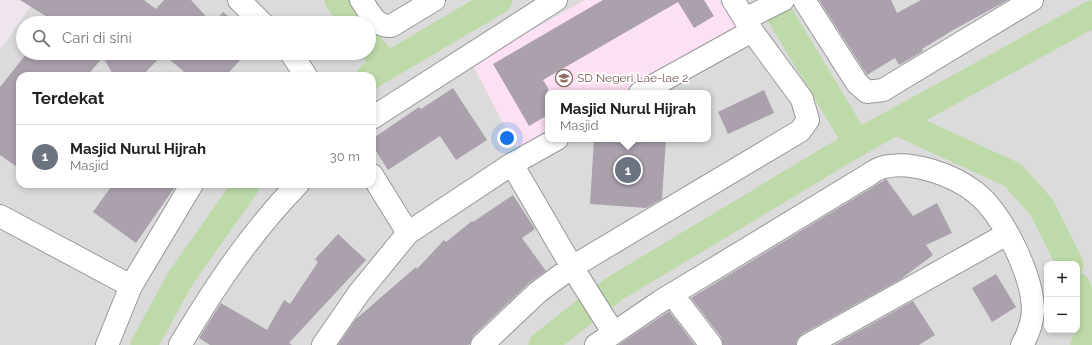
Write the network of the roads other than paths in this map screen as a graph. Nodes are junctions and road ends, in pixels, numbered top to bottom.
1 (240, 0) edge
2 (362, 0) edge
3 (434, 0) edge
4 (732, 0) edge
5 (782, 0) edge
6 (804, 0) edge
7 (1032, 0) edge
8 (554, 1) edge
9 (255, 16) edge
10 (373, 16) edge
11 (376, 21) edge
12 (750, 22) junction
13 (295, 60) edge
14 (302, 72) edge
15 (645, 90) edge
16 (376, 115) edge
17 (552, 142) edge
18 (512, 164) junction
19 (376, 181) edge
20 (190, 188) edge
21 (294, 188) edge
22 (0, 216) edge
23 (408, 233) junction
24 (1007, 234) junction
25 (575, 272) junction
26 (131, 286) junction
27 (672, 294) junction
28 (613, 332) junction
29 (107, 345) edge
30 (180, 345) edge
31 (322, 345) edge
32 (482, 345) edge
33 (596, 345) edge
34 (712, 345) edge
35 (808, 345) edge
36 (1022, 345) edge

1 - 9 street
2 - 10 street
3 - 11 street
4 - 12 street
5 - 12 street
6 - 7 street
8 - 16 street
12 - 15 street
12 - 25 street
13 - 14 street
17 - 18 street
18 - 23 street
18 - 25 street
19 - 23 street
20 - 26 street
21 - 30 street
22 - 26 street
23 - 31 street
24 - 27 street
24 - 35 street
24 - 36 street
25 - 28 street
25 - 32 street
26 - 29 street
27 - 28 street
27 - 34 street
28 - 33 street

